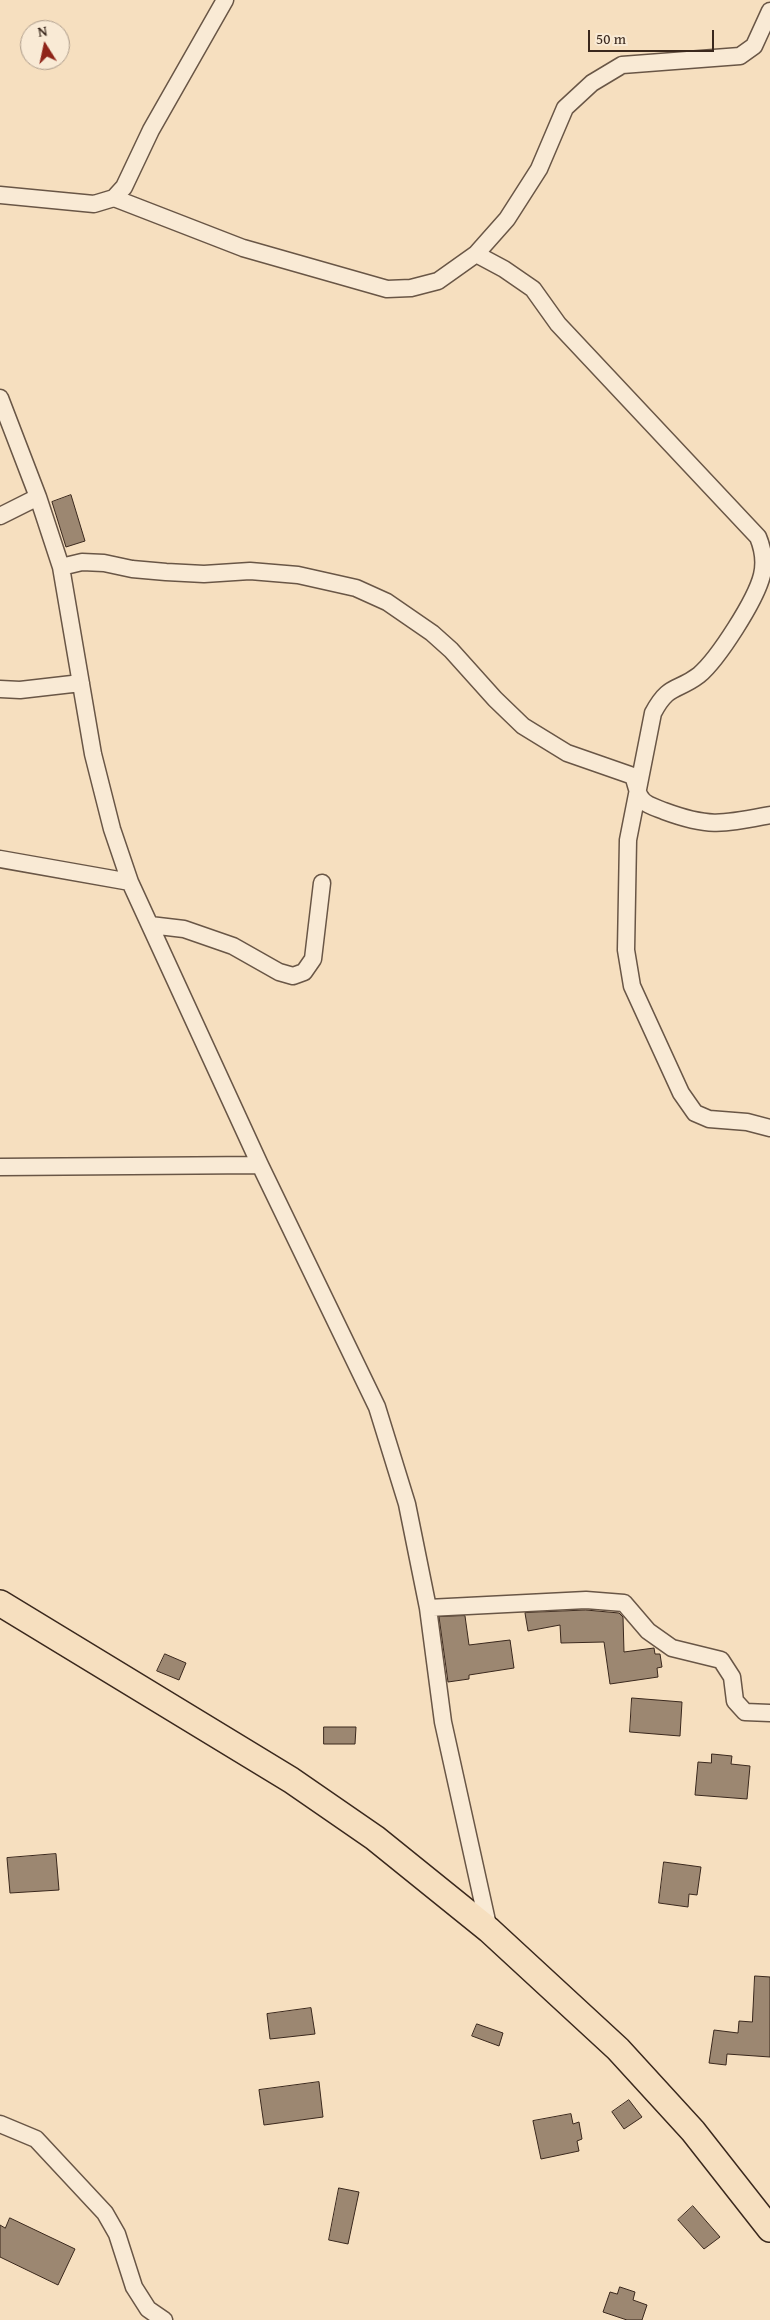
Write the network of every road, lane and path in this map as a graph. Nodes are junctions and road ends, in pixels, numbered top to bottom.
1 (225, 0) edge
2 (770, 11) edge
3 (0, 195) edge
4 (114, 198) junction
5 (476, 254) junction
6 (0, 398) edge
7 (38, 497) junction
8 (0, 516) edge
9 (767, 554) edge
10 (61, 566) junction
11 (81, 683) junction
12 (0, 689) edge
13 (637, 786) junction
14 (770, 815) edge
15 (3, 864) edge
16 (130, 882) junction
17 (322, 883) dead end
18 (150, 925) junction
19 (770, 1128) edge
20 (260, 1165) junction
21 (0, 1166) edge
22 (0, 1603) edge
23 (428, 1608) junction
24 (770, 1713) edge
25 (489, 1930) junction
26 (0, 2124) edge
27 (770, 2229) edge
28 (146, 2315) edge
29 (164, 2320) edge

1 - 4 street
2 - 5 street
3 - 4 street
4 - 5 street
5 - 9 street
6 - 7 street
7 - 8 street
7 - 10 street
9 - 13 street
10 - 11 street
10 - 13 street
11 - 12 street
11 - 16 street
13 - 14 street
13 - 19 street
15 - 16 street
16 - 18 street
17 - 18 street
18 - 20 street
20 - 21 street
20 - 23 street
22 - 25 main road
23 - 24 street
23 - 25 street
25 - 27 main road
26 - 28 street
28 - 29 street

